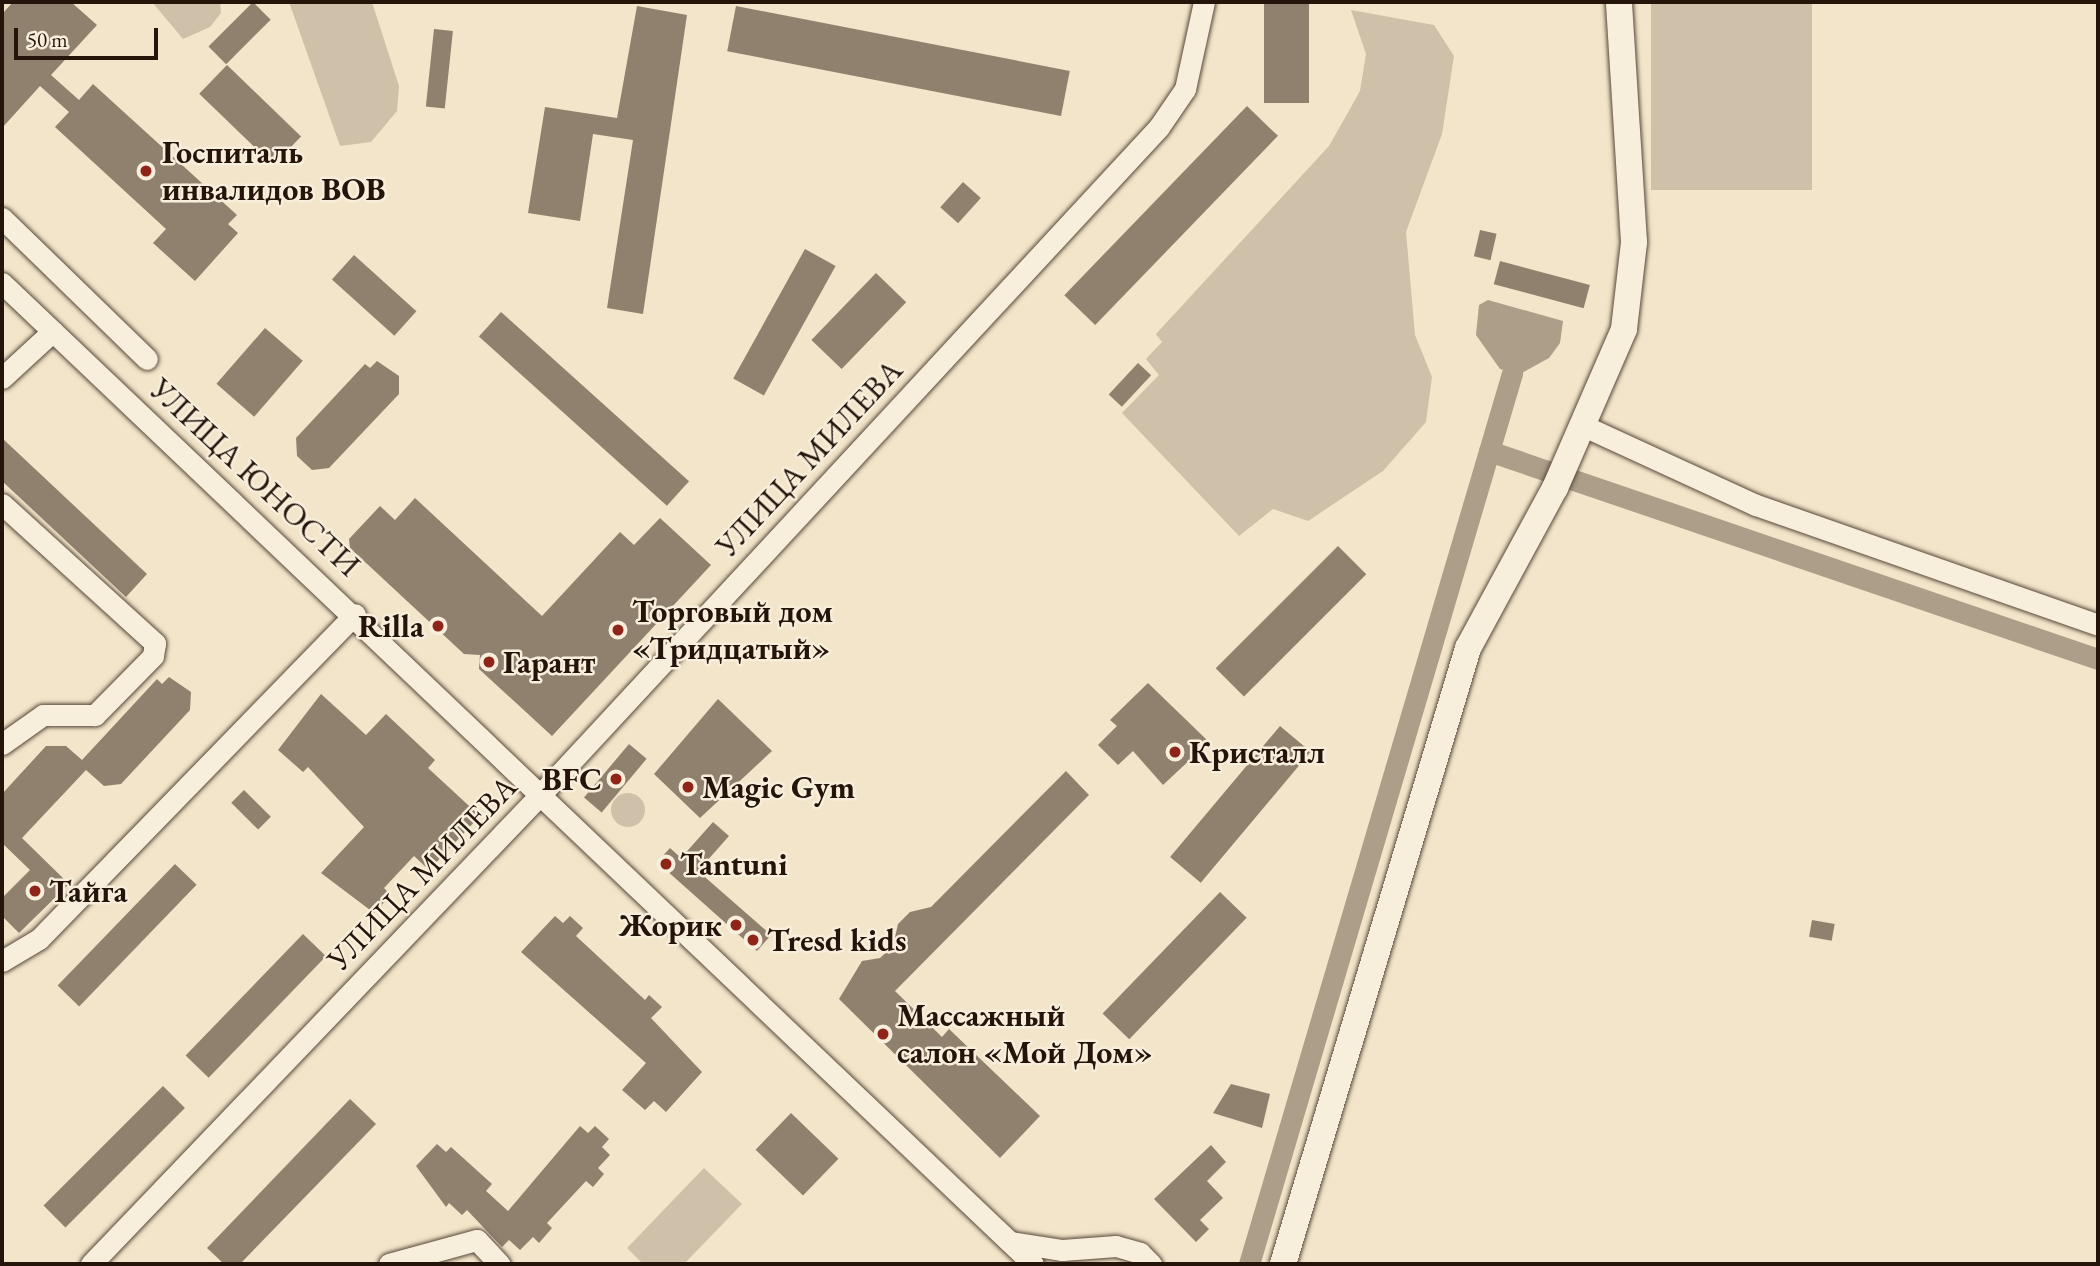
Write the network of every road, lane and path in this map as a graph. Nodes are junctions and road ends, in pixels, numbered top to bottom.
1 (1204, 2) edge
2 (1619, 2) edge
3 (2, 218) edge
4 (2, 283) edge
5 (53, 331) junction
6 (147, 359) dead end
7 (2, 378) edge
8 (1584, 426) junction
9 (2, 504) edge
10 (355, 614) junction
11 (2098, 625) edge
12 (2, 744) edge
13 (541, 794) junction
14 (2, 961) edge
15 (1011, 1241) junction
16 (91, 1264) edge
17 (389, 1264) edge
18 (499, 1264) edge
19 (1033, 1264) edge
20 (1152, 1264) edge
21 (1283, 1264) edge

1 - 13 street, УЛИЦА МИЛЕВА
2 - 8 street
3 - 6 street
4 - 5 street, УЛИЦА ЮНОСТИ
5 - 7 street
5 - 10 street, УЛИЦА ЮНОСТИ
8 - 11 street
8 - 21 street
9 - 12 street
10 - 13 street, УЛИЦА ЮНОСТИ
10 - 14 street
13 - 15 street, УЛИЦА ЮНОСТИ
13 - 16 street, УЛИЦА МИЛЕВА
15 - 19 street, УЛИЦА ЮНОСТИ
15 - 20 street
17 - 18 street

